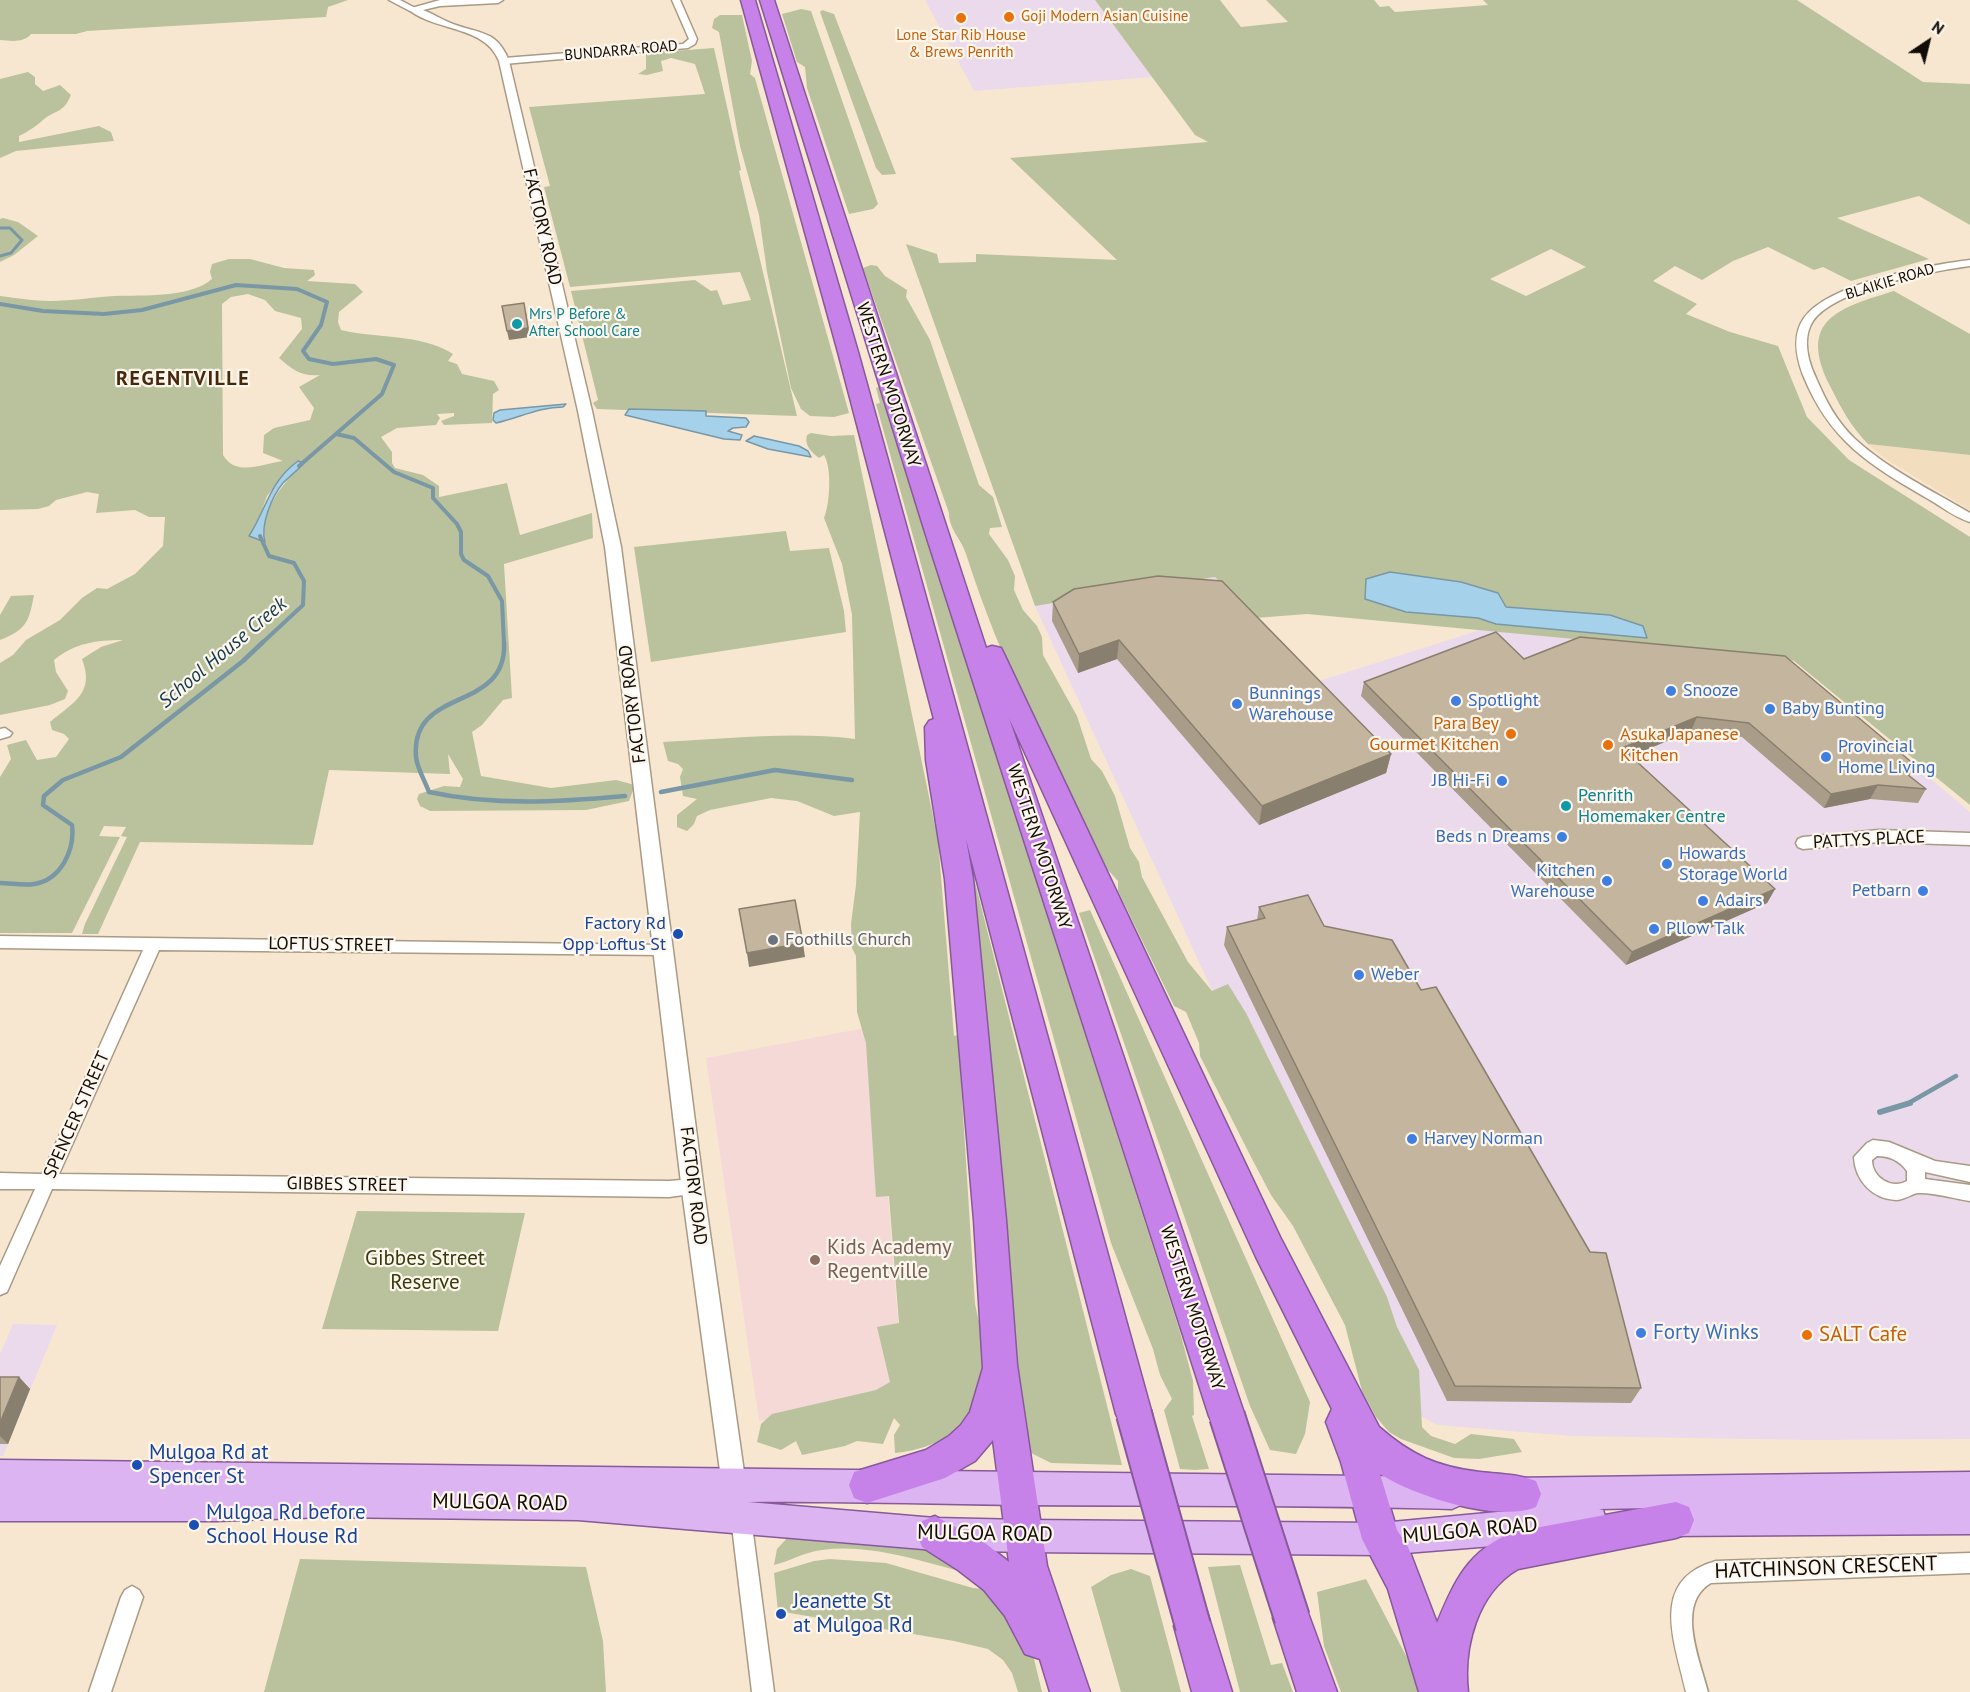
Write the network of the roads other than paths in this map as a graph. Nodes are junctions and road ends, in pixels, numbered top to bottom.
1 (393, 0) edge
2 (498, 0) edge
3 (676, 0) edge
4 (748, 0) edge
5 (767, 0) edge
6 (413, 9) junction
7 (504, 61) junction
8 (1970, 263) edge
9 (1970, 518) edge
10 (951, 579) junction
11 (937, 681) junction
12 (1970, 839) edge
13 (1803, 843) dead end
14 (0, 942) edge
15 (154, 943) junction
16 (662, 949) junction
17 (1902, 1155) junction
18 (1970, 1174) edge
19 (0, 1181) edge
20 (48, 1181) junction
21 (1915, 1185) junction
22 (693, 1187) junction
23 (1970, 1193) edge
24 (0, 1286) edge
25 (1306, 1325) junction
26 (1000, 1365) junction
27 (0, 1476) edge
28 (867, 1485) junction
29 (734, 1486) junction
30 (1970, 1488) edge
31 (1018, 1489) junction
32 (1368, 1492) junction
33 (1523, 1494) junction
34 (0, 1505) edge
35 (741, 1518) junction
36 (1970, 1518) edge
37 (1676, 1520) junction
38 (935, 1534) junction
39 (1024, 1536) junction
40 (1381, 1539) junction
41 (1970, 1563) edge
42 (132, 1597) dead end
43 (100, 1692) edge
44 (764, 1692) edge
45 (1065, 1692) edge
46 (1070, 1692) edge
47 (1212, 1692) edge
48 (1317, 1692) edge
49 (1439, 1692) edge
50 (1448, 1692) edge
51 (1697, 1692) edge

1 - 6 street, FACTORY ROAD
2 - 6 street
3 - 7 street, BUNDARRA ROAD
4 - 11 highway, WESTERN MOTORWAY
5 - 10 highway, WESTERN MOTORWAY
6 - 7 street, FACTORY ROAD
7 - 16 street, FACTORY ROAD
8 - 9 street, BLAIKIE ROAD
10 - 25 highway
10 - 48 highway, WESTERN MOTORWAY, bridge
11 - 26 highway
11 - 47 highway, WESTERN MOTORWAY, bridge
12 - 13 street, PATTYS PLACE
14 - 15 street, LOFTUS STREET
15 - 16 street, LOFTUS STREET
15 - 20 street, SPENCER STREET
16 - 22 street, FACTORY ROAD
17 - 18 street
17 - 21 street
17 - 21 street
19 - 20 street, GIBBES STREET
20 - 22 street, GIBBES STREET
20 - 24 street, SPENCER STREET
21 - 23 street
22 - 29 street, FACTORY ROAD
25 - 32 highway
25 - 33 highway
26 - 28 highway
26 - 31 highway
27 - 29 main road, MULGOA ROAD
28 - 29 main road, MULGOA ROAD
28 - 31 main road, MULGOA ROAD
29 - 35 street, FACTORY ROAD
30 - 33 main road, MULGOA ROAD
31 - 32 main road, MULGOA ROAD
31 - 39 highway
32 - 33 main road, MULGOA ROAD
32 - 40 highway
34 - 35 main road, MULGOA ROAD
35 - 38 main road, MULGOA ROAD
35 - 44 street
36 - 37 main road, MULGOA ROAD
37 - 40 main road, MULGOA ROAD
37 - 50 highway
38 - 39 main road, MULGOA ROAD
38 - 45 highway
39 - 40 main road, MULGOA ROAD
39 - 46 highway
40 - 49 highway
41 - 51 street, HATCHINSON CRESCENT
42 - 43 street

